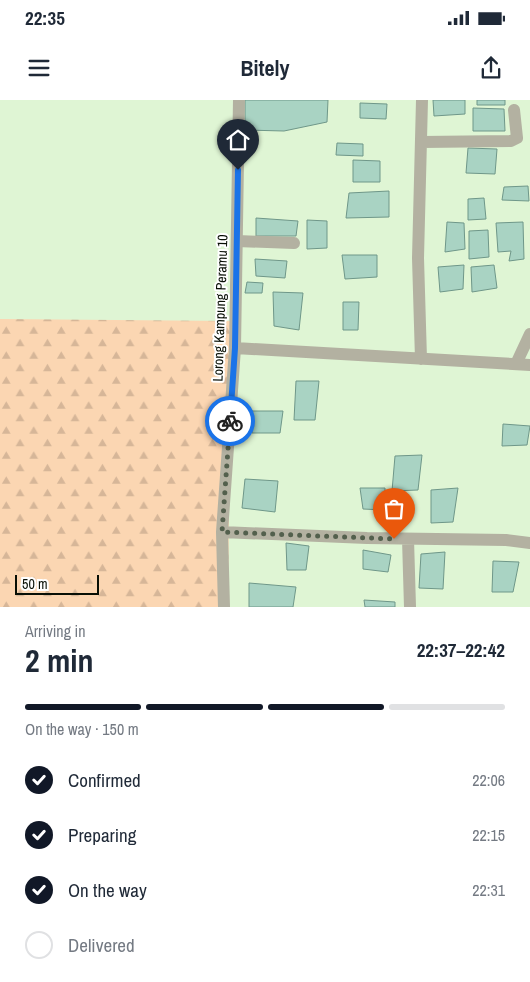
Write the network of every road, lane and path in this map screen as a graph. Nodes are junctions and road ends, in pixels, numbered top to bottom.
1 (239, 100) edge
2 (422, 100) edge
3 (514, 110) dead end
4 (422, 142) junction
5 (237, 241) junction
6 (294, 243) dead end
7 (530, 334) edge
8 (235, 348) junction
9 (421, 359) junction
10 (516, 364) junction
11 (530, 365) edge
12 (222, 532) junction
13 (408, 539) junction
14 (530, 543) edge
15 (224, 607) edge
16 (410, 607) edge

1 - 5 street, Lorong Kampung Peramu 10
2 - 4 street
3 - 4 street
4 - 9 street
5 - 6 street
5 - 8 street, Lorong Kampung Peramu 10
7 - 10 street
8 - 9 street
8 - 12 street, Lorong Kampung Peramu 10
9 - 10 street
10 - 11 street
12 - 13 street
12 - 15 street, Lorong Kampung Peramu 10
13 - 14 street
13 - 16 street

